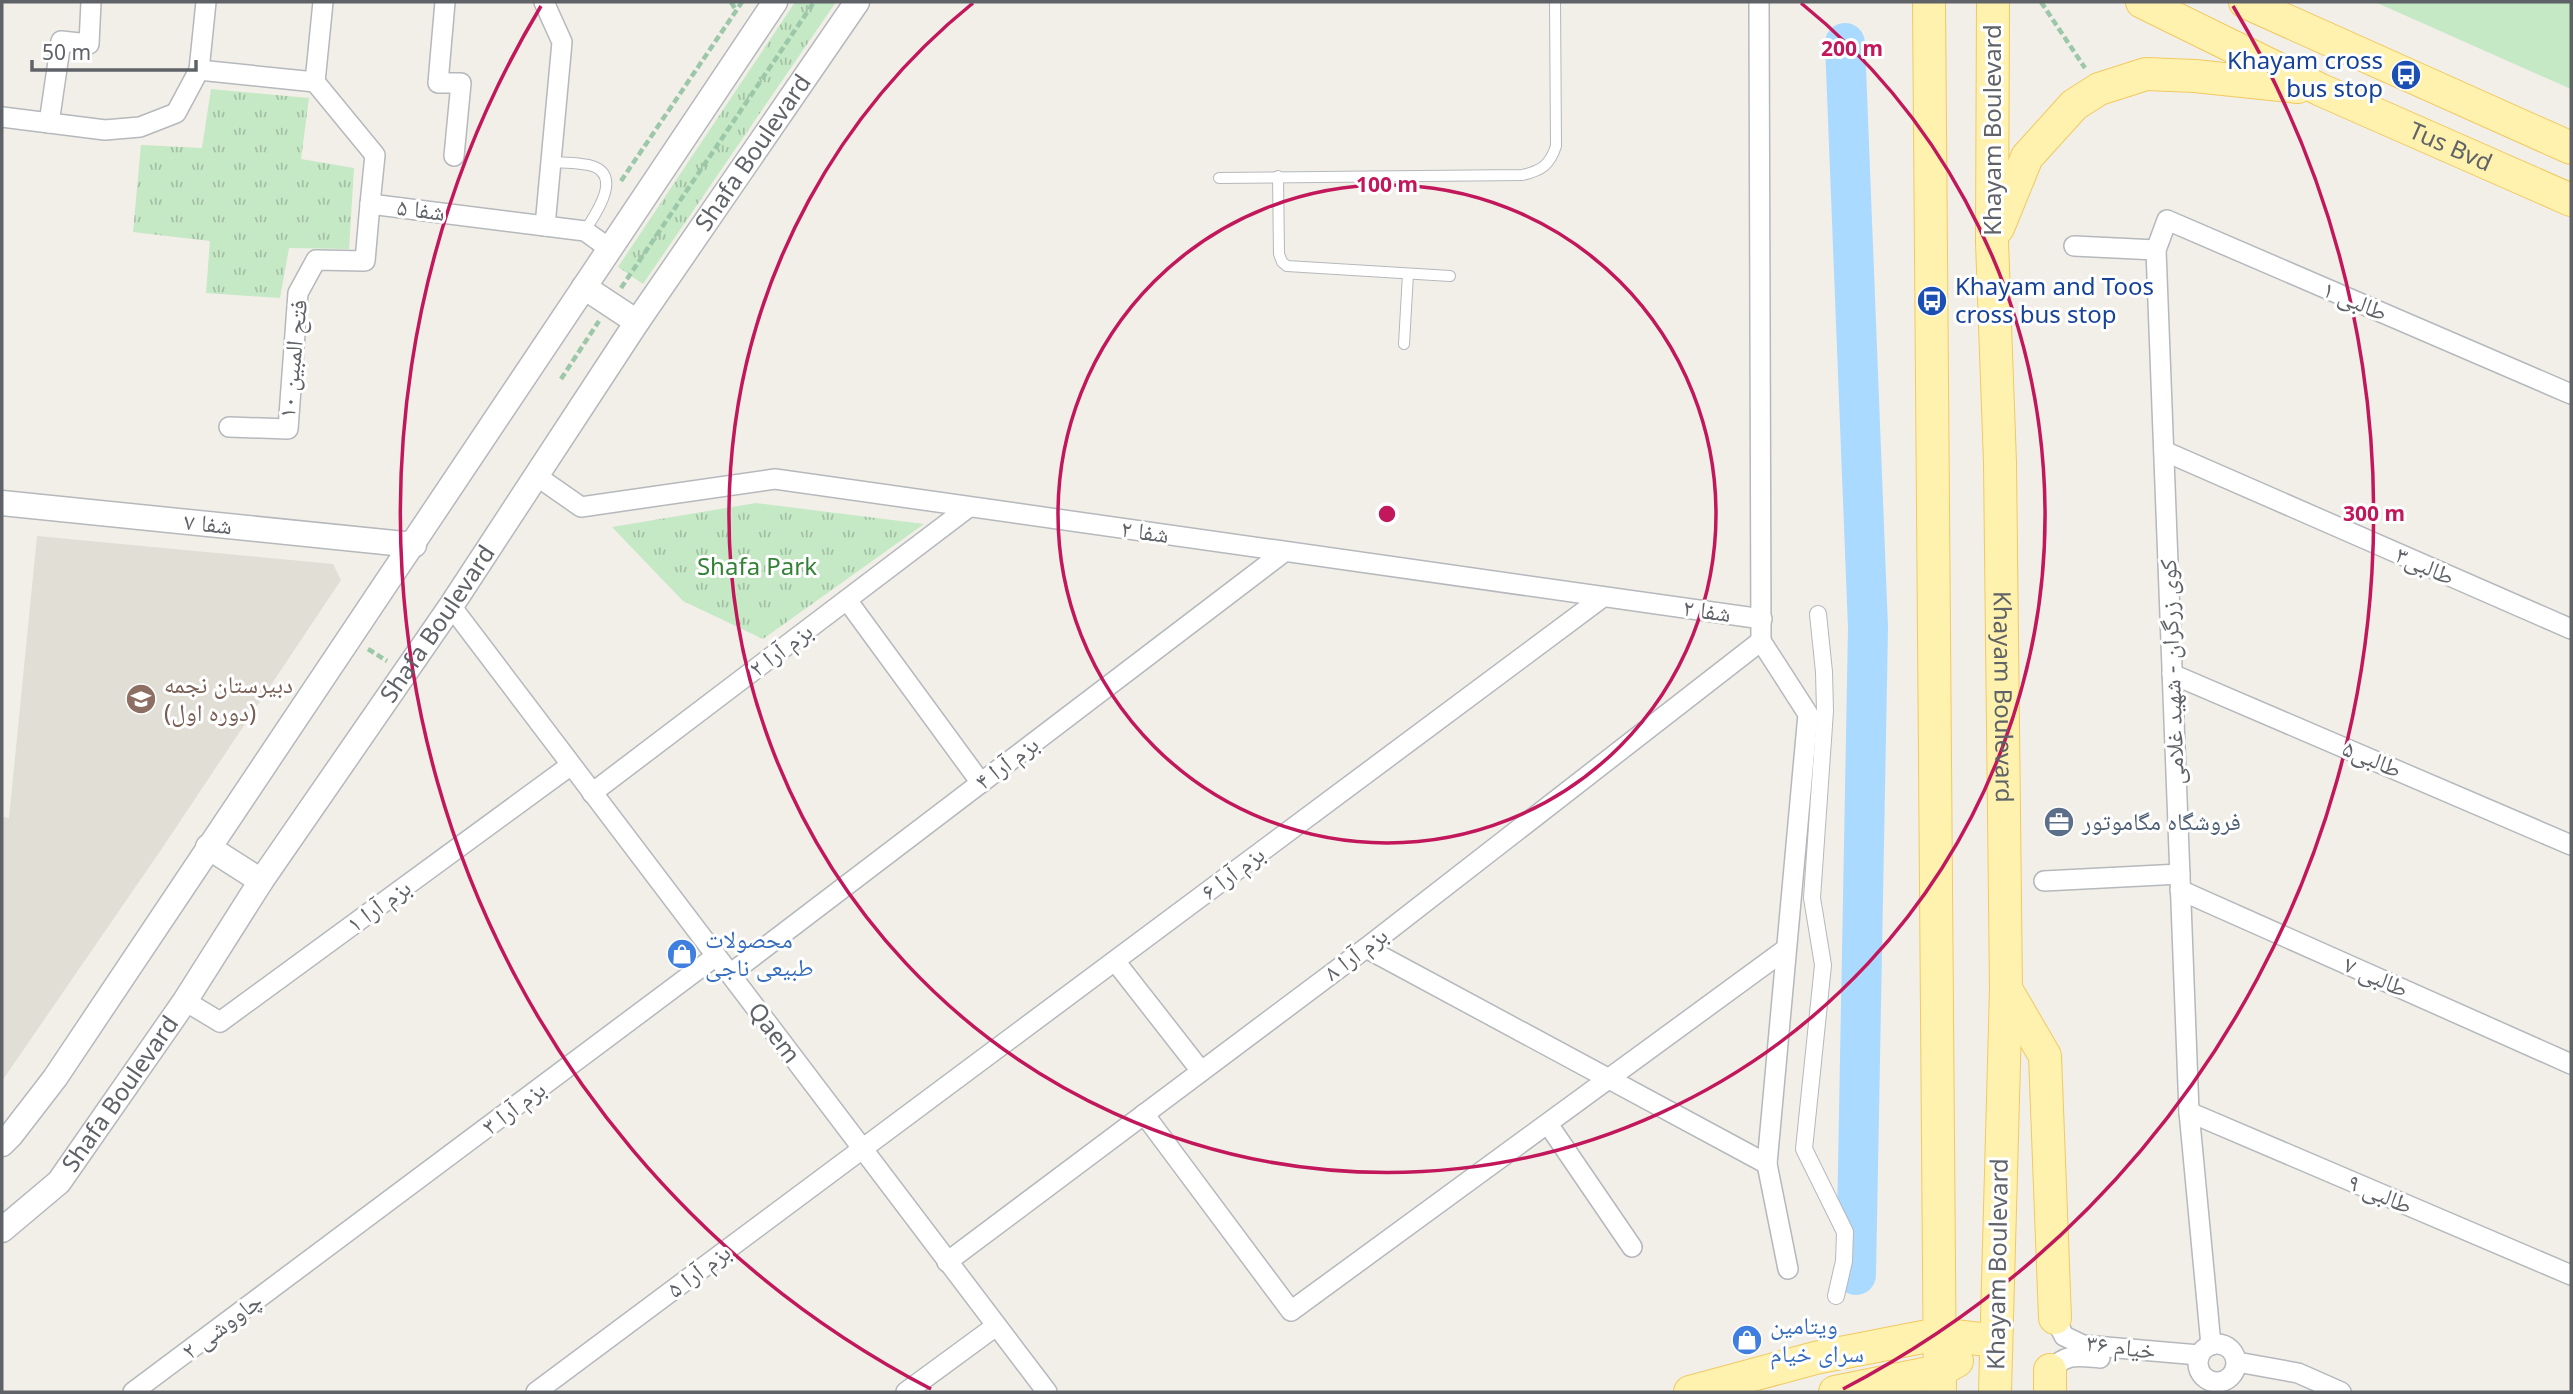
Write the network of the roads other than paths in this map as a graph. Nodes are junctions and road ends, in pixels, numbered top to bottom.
1 (91, 2) edge
2 (206, 2) edge
3 (323, 2) edge
4 (446, 2) edge
5 (544, 2) edge
6 (775, 2) edge
7 (857, 2) edge
8 (1555, 2) edge
9 (1759, 2) edge
10 (1904, 2) edge
11 (1929, 2) edge
12 (1993, 2) edge
13 (2142, 2) edge
14 (2245, 2) edge
15 (1929, 40) junction
16 (199, 70) junction
17 (315, 82) junction
18 (2321, 90) junction
19 (2, 117) edge
20 (49, 123) junction
21 (2571, 148) edge
22 (454, 156) dead end
23 (550, 162) junction
24 (1278, 176) junction
25 (1219, 178) dead end
26 (2571, 200) edge
27 (369, 204) junction
28 (545, 226) junction
29 (585, 231) junction
30 (1992, 243) junction
31 (2074, 246) dead end
32 (610, 249) junction
33 (2157, 250) junction
34 (1408, 274) junction
35 (1450, 276) dead end
36 (584, 287) junction
37 (637, 322) junction
38 (1404, 344) dead end
39 (2571, 394) edge
40 (229, 427) dead end
41 (2164, 451) junction
42 (538, 477) junction
43 (2, 503) edge
44 (969, 507) junction
45 (414, 545) junction
46 (1284, 551) junction
47 (1603, 597) junction
48 (847, 600) junction
49 (451, 606) junction
50 (1818, 614) dead end
51 (1762, 619) junction
52 (2571, 629) edge
53 (1761, 641) junction
54 (2172, 674) junction
55 (571, 765) junction
56 (981, 783) junction
57 (592, 793) junction
58 (2571, 845) edge
59 (208, 847) junction
60 (261, 881) junction
61 (2044, 881) dead end
62 (2180, 882) junction
63 (1366, 948) junction
64 (1786, 949) junction
65 (716, 956) junction
66 (1115, 961) junction
67 (730, 974) junction
68 (2006, 989) junction
69 (185, 1001) junction
70 (2571, 1064) edge
71 (1201, 1071) junction
72 (1609, 1079) junction
73 (2189, 1112) junction
74 (1144, 1114) junction
75 (1548, 1124) junction
76 (2, 1144) edge
77 (862, 1149) junction
78 (1767, 1164) junction
79 (2, 1230) edge
80 (1632, 1247) dead end
81 (311, 1259) joint
82 (947, 1262) junction
83 (1788, 1269) dead end
84 (2571, 1275) edge
85 (1836, 1296) dead end
86 (2055, 1318) joint
87 (996, 1326) junction
88 (1938, 1334) junction
89 (1996, 1341) junction
90 (2202, 1355) junction
91 (2237, 1362) junction
92 (1940, 1381) edge
93 (2050, 1381) edge
94 (2228, 1387) edge
95 (133, 1392) edge
96 (536, 1392) edge
97 (906, 1392) edge
98 (1046, 1392) edge
99 (1690, 1392) edge
100 (1835, 1392) edge
101 (1995, 1392) edge
102 (2341, 1392) edge

1 - 20 street
2 - 16 street
3 - 17 street
4 - 22 street
5 - 23 street
6 - 32 street
7 - 37 street, Shafa Boulevard
8 - 24 lane
9 - 51 street
10 - 15 main road
11 - 15 main road
12 - 30 main road, Khayam Boulevard
13 - 18 main road, Tus Bvd
14 - 21 main road, Tus Bvd
15 - 88 main road
16 - 17 street
16 - 20 street
17 - 27 street, شفا ۵
18 - 26 main road, Tus Bvd
18 - 30 main road
19 - 20 street
23 - 28 street
23 - 29 lane
24 - 25 lane
24 - 34 lane
27 - 28 street, شفا ۵
27 - 40 street, فتح المبین ۱۰
28 - 29 street, شفا ۵
29 - 32 street, شفا ۵
30 - 68 main road, Khayam Boulevard
31 - 33 street
32 - 36 street
33 - 39 street, طالبی ۱
33 - 41 street, کوی زرگران - شهید غلامی
34 - 35 lane
34 - 38 lane
36 - 37 street
36 - 45 street
37 - 42 street, Shafa Boulevard
41 - 52 street, طالبی۳
41 - 54 street, کوی زرگران - شهید غلامی
42 - 44 street, شفا ۲
42 - 49 street, Shafa Boulevard
43 - 45 street, شفا ۷
44 - 46 street, شفا ۲
44 - 48 street, بزم آرا ۲
45 - 59 street
46 - 47 street, شفا ۲
46 - 56 street, بزم آرا ۴
47 - 51 street, شفا ۲
47 - 66 street, بزم آرا ۶
48 - 56 street
48 - 57 street, بزم آرا ۲
49 - 55 street, Qaem
49 - 60 street, Shafa Boulevard
50 - 85 street
51 - 53 street
53 - 63 street, بزم آرا ۸
53 - 64 street
54 - 58 street, طالبی۵
54 - 62 street, کوی زرگران - شهید غلامی
55 - 57 street, Qaem
55 - 69 street, بزم آرا ۱
56 - 67 street, بزم آرا ۴
57 - 65 street, Qaem
59 - 60 street
59 - 76 street
60 - 69 street, Shafa Boulevard
61 - 62 street
62 - 70 street, طالبی ۷
62 - 73 street, کوی زرگران - شهید غلامی
63 - 71 street, بزم آرا ۸
63 - 72 street
64 - 72 street
64 - 78 street
65 - 67 street, Qaem
65 - 81 street, بزم آرا ۳
66 - 71 street
66 - 77 street, بزم آرا ۶
67 - 77 street, Qaem
68 - 86 main road
68 - 89 main road, Khayam Boulevard
69 - 79 street, Shafa Boulevard
71 - 74 street, بزم آرا ۸
72 - 75 street
72 - 78 street
73 - 84 street, طالبی ۹
73 - 90 street, کوی زرگران - شهید غلامی
74 - 75 street
74 - 82 street, بزم آرا ۸
75 - 80 street
77 - 82 street, Qaem
77 - 96 street, بزم آرا ۵
78 - 83 street
81 - 95 street, چاووشی ۲
82 - 87 street, Qaem
86 - 90 street, خیام ۳۶
87 - 97 street
87 - 98 street, Qaem
88 - 89 main road
88 - 92 main road
88 - 99 main road
89 - 92 main road
89 - 101 main road, Khayam Boulevard
90 - 91 street
90 - 93 street, خیام ۳۶
90 - 94 street
91 - 94 street
91 - 102 street
92 - 100 main road

